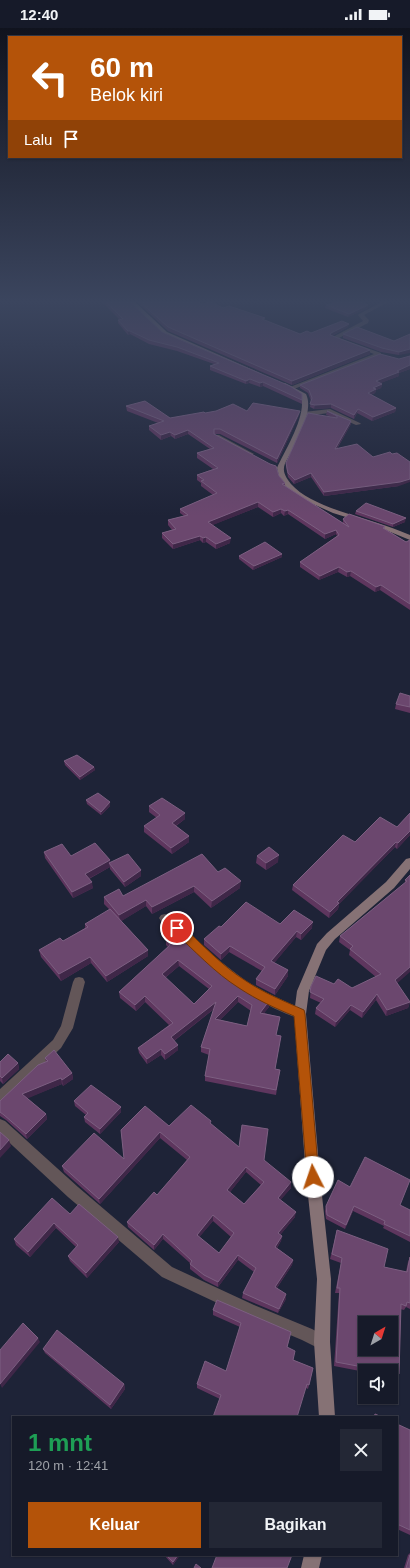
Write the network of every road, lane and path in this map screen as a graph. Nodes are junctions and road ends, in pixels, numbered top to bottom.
1 (258, 373) edge
2 (333, 373) edge
3 (263, 375) edge
4 (278, 382) edge
5 (292, 388) junction
6 (304, 414) junction
7 (358, 424) dead end
8 (217, 436) edge
9 (260, 459) edge
10 (272, 466) edge
11 (280, 468) junction
12 (410, 538) edge
13 (410, 862) edge
14 (166, 918) dead end
15 (79, 982) dead end
16 (300, 1014) junction
17 (0, 1097) edge
18 (0, 1125) edge
19 (322, 1342) junction
20 (327, 1416) edge
21 (312, 1556) edge
22 (310, 1568) edge

1 - 3 main road
2 - 5 street
4 - 5 main road
5 - 6 main road
6 - 7 street
6 - 11 main road
8 - 9 street
10 - 11 street
11 - 12 main road
13 - 16 main road
14 - 16 street
15 - 17 street
16 - 19 main road
18 - 19 street
19 - 20 main road
21 - 22 main road

